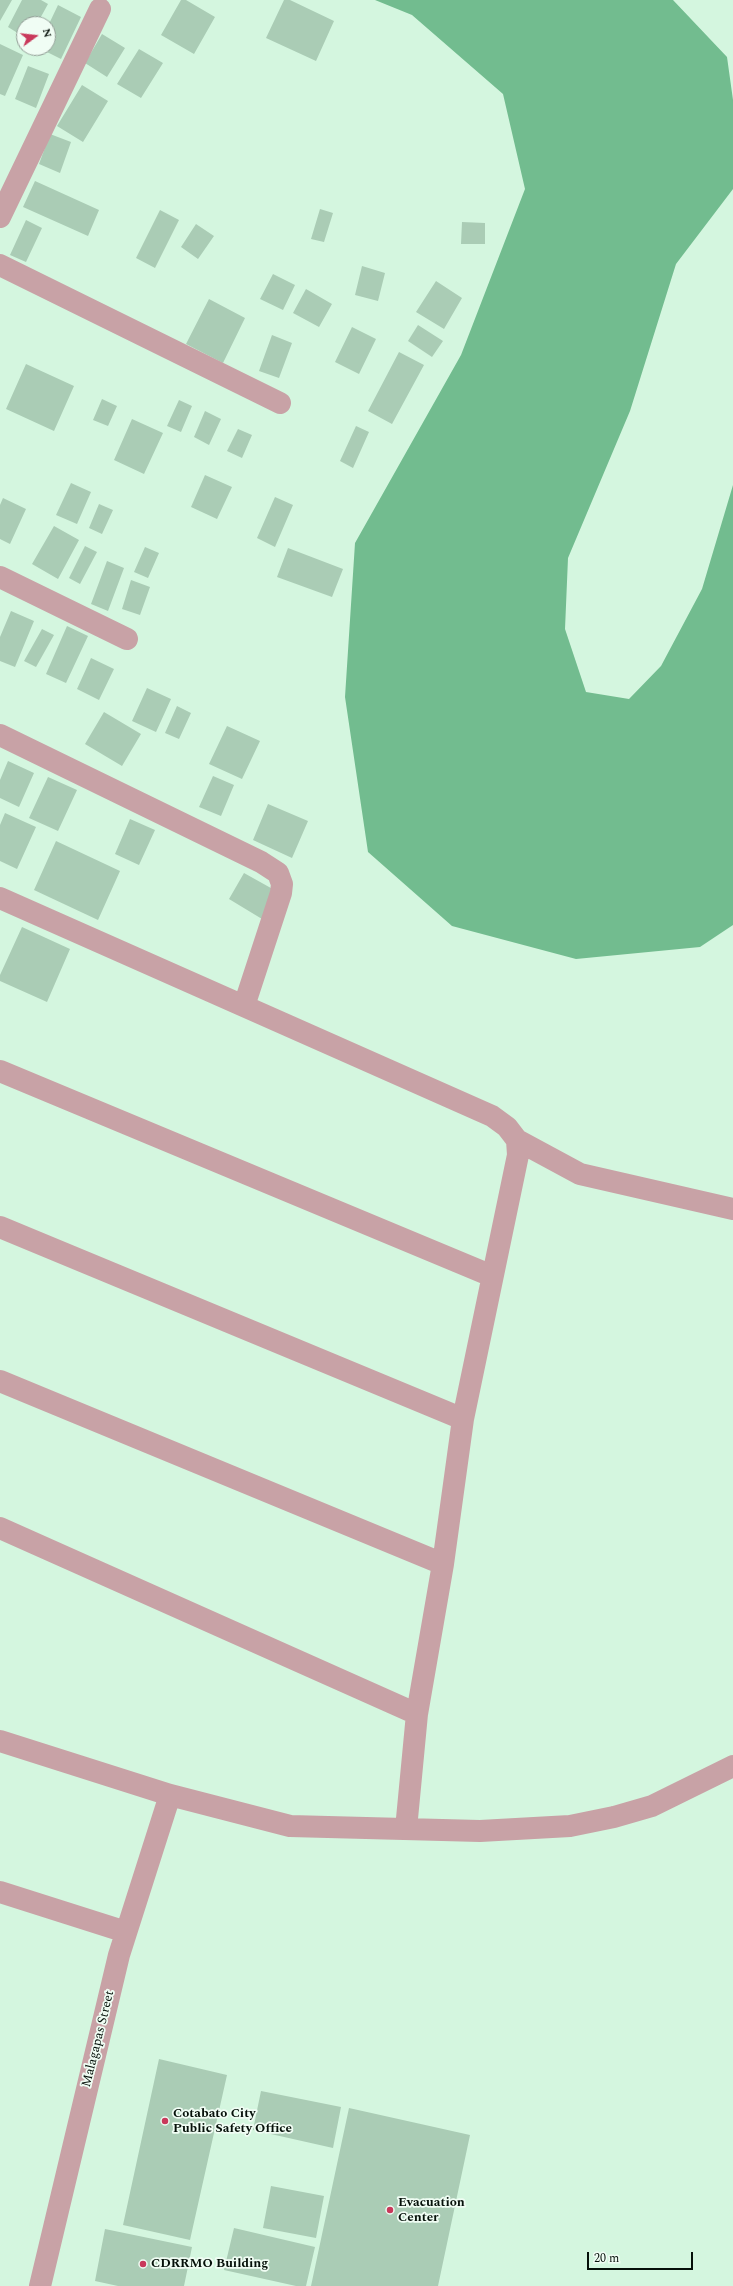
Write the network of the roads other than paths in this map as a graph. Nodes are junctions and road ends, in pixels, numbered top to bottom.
1 (100, 9) dead end
2 (0, 218) edge
3 (0, 265) edge
4 (280, 403) dead end
5 (0, 576) edge
6 (127, 639) dead end
7 (0, 735) edge
8 (0, 898) edge
9 (244, 1006) junction
10 (0, 1071) edge
11 (517, 1140) junction
12 (733, 1209) edge
13 (0, 1227) edge
14 (492, 1276) junction
15 (0, 1381) edge
16 (463, 1419) junction
17 (0, 1528) edge
18 (443, 1564) junction
19 (417, 1714) junction
20 (0, 1741) edge
21 (733, 1766) edge
22 (170, 1795) junction
23 (406, 1829) junction
24 (0, 1892) edge
25 (126, 1932) junction
26 (40, 2286) edge

1 - 2 street
3 - 4 street
5 - 6 street
7 - 9 street
8 - 9 street
9 - 11 street
10 - 14 street
11 - 12 street
11 - 14 street
13 - 16 street
14 - 16 street
15 - 18 street
16 - 18 street
17 - 19 street
18 - 19 street
19 - 23 street
20 - 22 street
21 - 23 street
22 - 23 street
22 - 25 street, Malagapas Street
24 - 25 street
25 - 26 street, Malagapas Street

